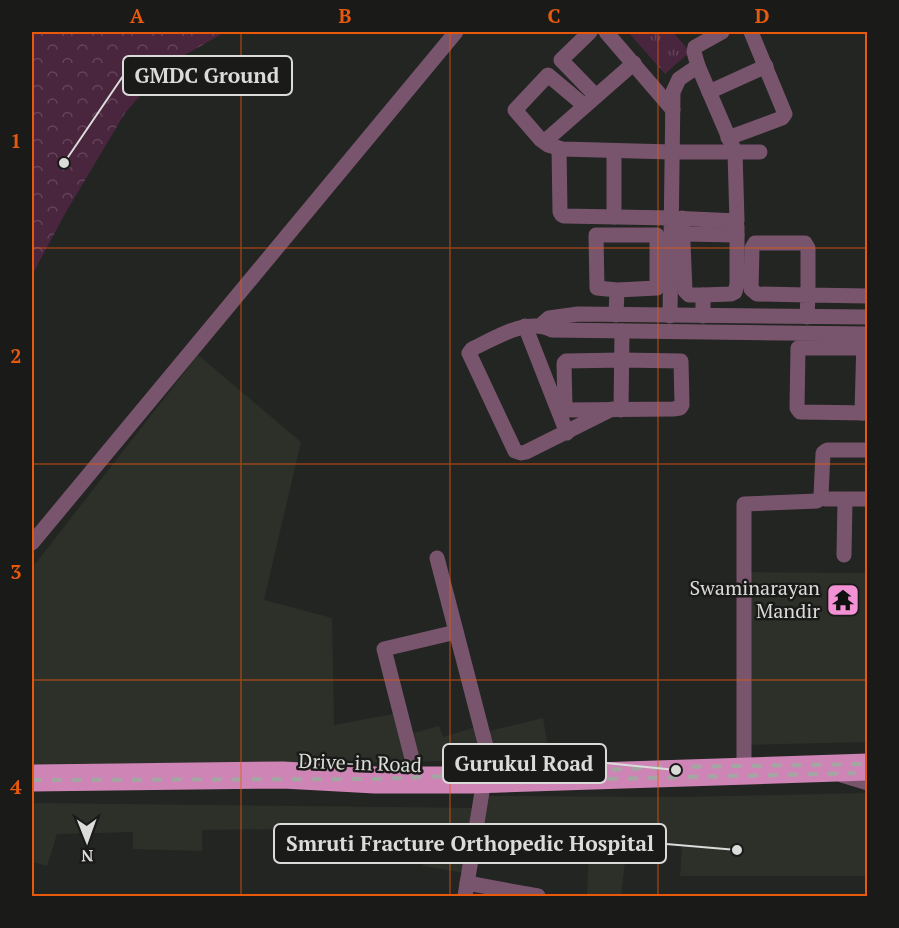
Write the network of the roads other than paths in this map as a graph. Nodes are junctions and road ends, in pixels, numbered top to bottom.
1 (456, 32) edge
2 (590, 32) edge
3 (606, 32) edge
4 (722, 32) edge
5 (751, 32) edge
6 (633, 63) junction
7 (698, 66) junction
8 (766, 66) junction
9 (709, 92) junction
10 (591, 101) junction
11 (673, 110) junction
12 (544, 142) junction
13 (731, 145) junction
14 (559, 148) junction
15 (614, 151) junction
16 (672, 152) junction
17 (760, 152) dead end
18 (582, 217) junction
19 (614, 217) junction
20 (679, 224) junction
21 (737, 228) junction
22 (596, 235) junction
23 (617, 290) junction
24 (703, 295) junction
25 (807, 295) junction
26 (867, 296) edge
27 (616, 315) junction
28 (670, 316) junction
29 (703, 316) junction
30 (807, 317) junction
31 (867, 317) edge
32 (541, 325) junction
33 (525, 326) junction
34 (622, 331) junction
35 (809, 340) junction
36 (866, 341) edge
37 (622, 360) junction
38 (617, 410) junction
39 (865, 413) edge
40 (567, 433) junction
41 (867, 450) edge
42 (867, 499) edge
43 (845, 500) junction
44 (817, 501) dead end
45 (32, 543) edge
46 (844, 555) dead end
47 (437, 558) dead end
48 (456, 632) junction
49 (867, 761) edge
50 (744, 765) junction
51 (32, 772) edge
52 (867, 773) edge
53 (416, 774) junction
54 (840, 774) junction
55 (490, 781) junction
56 (867, 783) edge
57 (32, 784) edge
58 (466, 890) edge
59 (538, 897) edge

1 - 45 street
2 - 10 street
3 - 6 street
4 - 7 street
5 - 8 street
6 - 10 street
6 - 11 street
7 - 9 street
7 - 11 street
8 - 9 street
8 - 13 street
9 - 13 street
10 - 12 street
10 - 12 street
11 - 16 street
12 - 14 street
13 - 16 street
13 - 17 street
13 - 21 street
14 - 15 street
14 - 18 street
15 - 16 street
15 - 19 street
16 - 20 street
18 - 19 street
18 - 22 street
19 - 20 street
20 - 21 street
20 - 24 street
20 - 28 street
21 - 24 street
22 - 23 street
22 - 23 street
23 - 27 street
24 - 29 street
25 - 25 street
25 - 26 street
25 - 30 street
27 - 28 street
27 - 32 street
28 - 29 street
29 - 30 street
30 - 31 street
32 - 33 street
32 - 34 street
33 - 40 street
33 - 40 street
34 - 35 street
34 - 37 street
35 - 36 street
35 - 39 street
36 - 39 street
37 - 38 street
37 - 38 street
37 - 38 street
38 - 40 street
41 - 43 street
42 - 43 street
43 - 46 street
44 - 50 street
47 - 48 street
48 - 53 street
48 - 55 street
49 - 50 main road, Drive-in Road
50 - 55 main road, Drive-in Road
51 - 53 main road, Drive-in Road
52 - 54 main road, Drive-in Road
53 - 55 main road, Drive-in Road
54 - 55 main road, Drive-in Road
54 - 56 street
55 - 57 main road, Drive-in Road
55 - 58 street
58 - 59 street

